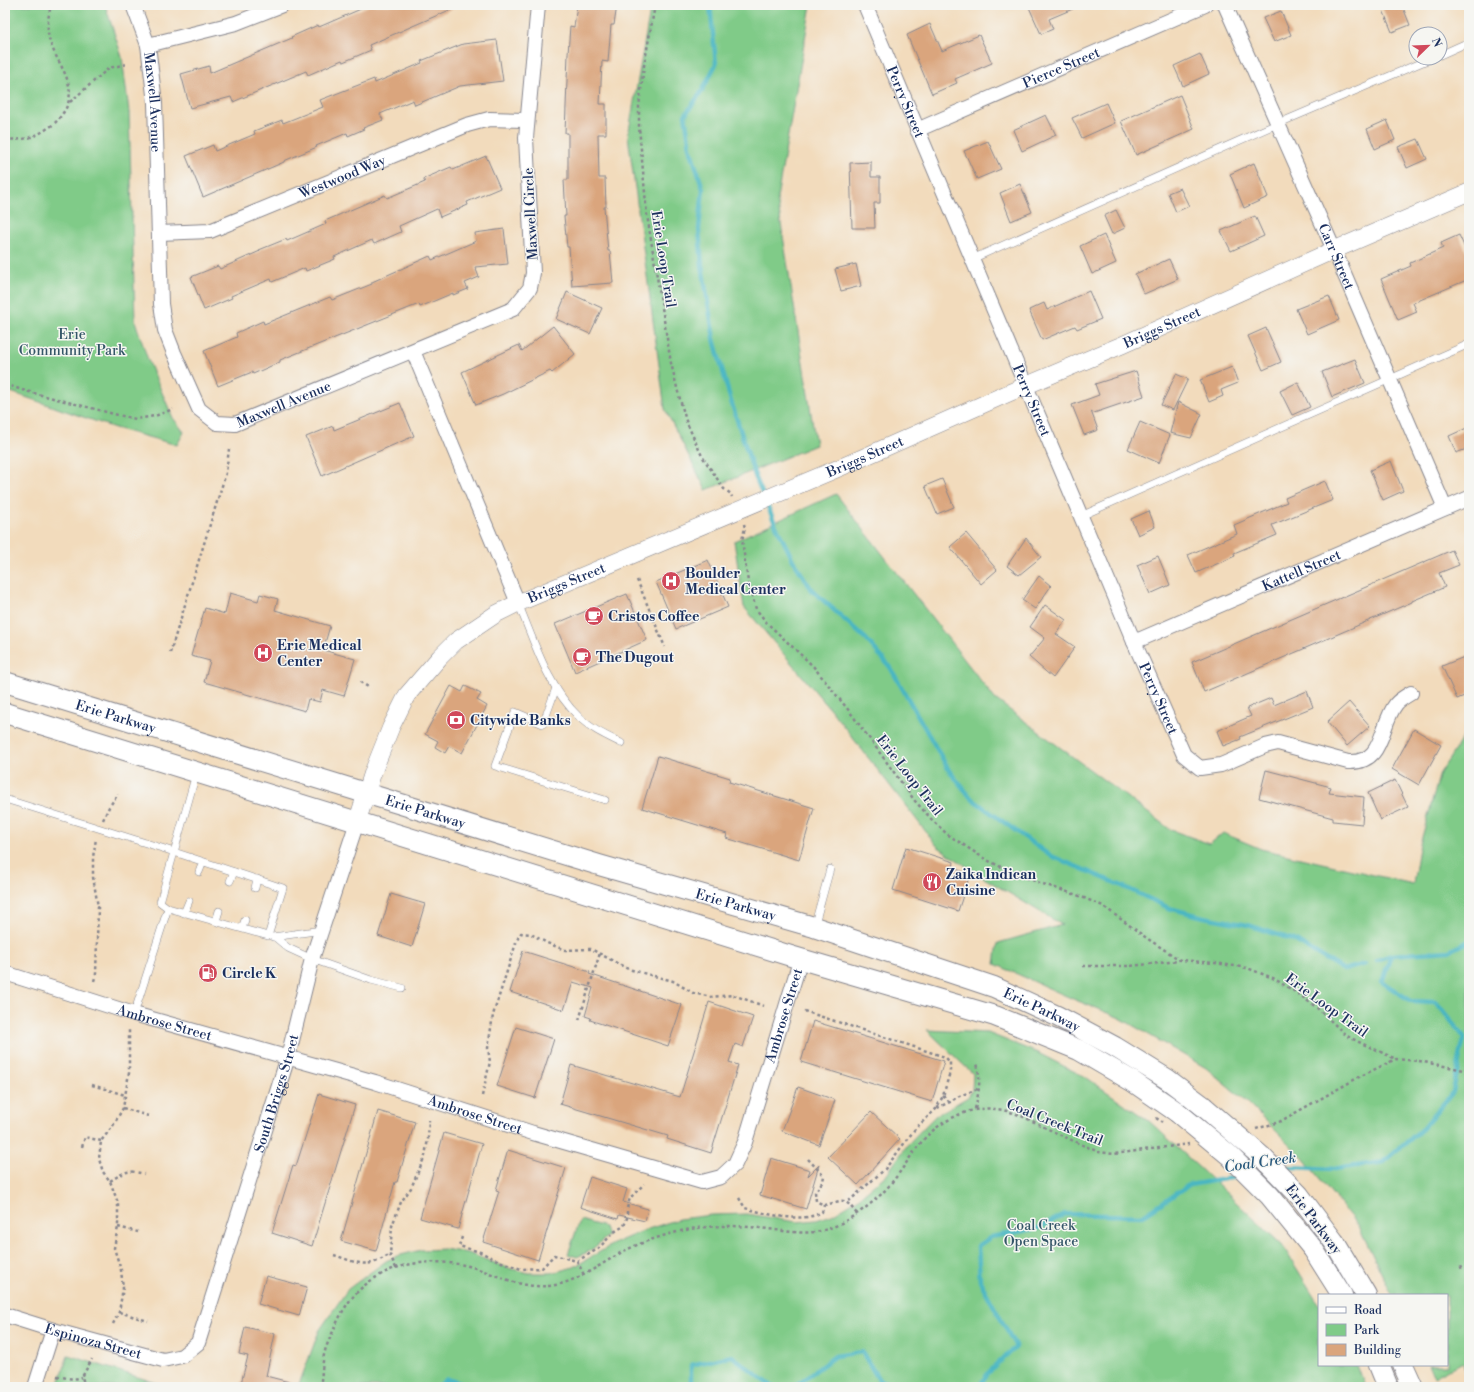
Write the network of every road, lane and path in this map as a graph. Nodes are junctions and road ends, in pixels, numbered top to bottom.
1 (51, 5) edge
2 (133, 5) edge
3 (282, 5) edge
4 (538, 5) edge
5 (655, 5) edge
6 (1205, 5) edge
7 (1225, 5) edge
8 (868, 8) edge
9 (1469, 42) edge
10 (148, 45) junction
11 (1448, 51) edge
12 (126, 64) dead end
13 (1413, 66) edge
14 (69, 102) junction
15 (526, 120) junction
16 (1277, 124) junction
17 (917, 130) junction
18 (5, 139) edge
19 (1469, 192) edge
20 (159, 233) junction
21 (1334, 250) junction
22 (972, 259) junction
23 (1469, 344) edge
24 (413, 352) junction
25 (1389, 379) junction
26 (5, 384) edge
27 (1026, 386) junction
28 (173, 409) dead end
29 (228, 449) dead end
30 (1469, 498) edge
31 (1445, 508) junction
32 (741, 509) junction
33 (1081, 516) junction
34 (637, 580) dead end
35 (518, 603) junction
36 (1134, 642) junction
37 (665, 647) dead end
38 (170, 653) dead end
39 (5, 682) edge
40 (360, 682) dead end
41 (370, 688) dead end
42 (556, 688) junction
43 (1410, 693) dead end
44 (5, 714) edge
45 (621, 743) dead end
46 (196, 773) junction
47 (366, 793) junction
48 (118, 794) dead end
49 (5, 800) edge
50 (604, 800) dead end
51 (103, 821) dead end
52 (357, 822) junction
53 (96, 840) dead end
54 (174, 852) junction
55 (203, 862) junction
56 (830, 869) dead end
57 (200, 872) dead end
58 (234, 872) junction
59 (257, 880) junction
60 (230, 881) dead end
61 (254, 888) dead end
62 (189, 901) dead end
63 (168, 908) junction
64 (219, 911) dead end
65 (184, 912) junction
66 (245, 920) dead end
67 (216, 921) junction
68 (814, 927) junction
69 (242, 928) junction
70 (322, 930) junction
71 (272, 936) junction
72 (600, 953) junction
73 (801, 958) junction
74 (312, 959) junction
75 (1180, 960) junction
76 (1083, 966) dead end
77 (5, 973) edge
78 (94, 981) dead end
79 (402, 988) dead end
80 (764, 1006) dead end
81 (804, 1011) dead end
82 (134, 1014) junction
83 (579, 1020) dead end
84 (129, 1029) dead end
85 (288, 1057) junction
86 (1396, 1059) junction
87 (976, 1063) dead end
88 (1469, 1071) edge
89 (92, 1085) dead end
90 (980, 1088) junction
91 (125, 1095) junction
92 (482, 1096) dead end
93 (943, 1096) junction
94 (950, 1102) junction
95 (123, 1108) junction
96 (936, 1109) junction
97 (975, 1109) junction
98 (148, 1116) dead end
99 (429, 1120) dead end
100 (1249, 1131) dead end
101 (101, 1141) junction
102 (1190, 1144) dead end
103 (82, 1147) dead end
104 (808, 1158) dead end
105 (144, 1174) dead end
106 (110, 1181) junction
107 (644, 1184) dead end
108 (739, 1198) dead end
109 (848, 1202) junction
110 (824, 1205) junction
111 (857, 1214) junction
112 (118, 1227) junction
113 (138, 1232) dead end
114 (462, 1237) dead end
115 (334, 1255) dead end
116 (390, 1255) junction
117 (577, 1261) junction
118 (1469, 1264) edge
119 (396, 1268) junction
120 (1460, 1268) dead end
121 (584, 1275) junction
122 (1341, 1294) edge
123 (1365, 1294) edge
124 (120, 1312) junction
125 (5, 1315) edge
126 (148, 1321) dead end
127 (113, 1324) dead end
128 (53, 1330) junction
129 (182, 1356) joint
130 (92, 1359) dead end
131 (1379, 1366) edge
132 (1403, 1366) edge
133 (57, 1376) dead end
134 (82, 1377) junction
135 (35, 1387) edge
136 (85, 1387) edge
137 (320, 1387) edge
138 (1388, 1387) edge
139 (1413, 1387) edge

1 - 14 path
2 - 10 street, Maxwell Avenue
3 - 10 street
4 - 15 street, Maxwell Circle
5 - 32 path, Erie Loop Trail
6 - 17 street, Pierce Street
7 - 16 street, Carr Street
8 - 17 street, Perry Street
9 - 11 lane
10 - 20 street, Maxwell Avenue
12 - 14 path
13 - 16 lane
14 - 18 path
15 - 20 street, Westwood Way
15 - 24 street, Maxwell Circle
16 - 21 street, Carr Street
16 - 22 lane
17 - 22 street, Perry Street
19 - 21 street, Briggs Street
20 - 24 street, Maxwell Avenue
21 - 25 street, Carr Street
21 - 27 street, Briggs Street
22 - 27 street, Perry Street
23 - 25 lane
24 - 35 street
25 - 31 street, Carr Street
25 - 33 lane
26 - 28 path
27 - 32 street, Briggs Street
27 - 33 street, Perry Street
29 - 38 path
30 - 31 street, Kattell Street
31 - 36 street, Kattell Street
32 - 35 street, Briggs Street
32 - 75 path, Erie Loop Trail
33 - 36 street, Perry Street
34 - 37 path
35 - 42 lane
35 - 47 street, Briggs Street
36 - 43 street, Perry Street
39 - 47 main road, Erie Parkway
40 - 41 path
42 - 45 lane
42 - 50 lane
44 - 46 main road, Erie Parkway
46 - 52 main road, Erie Parkway
46 - 54 lane
47 - 52 street, Briggs Street
47 - 68 main road, Erie Parkway
48 - 51 path
49 - 54 lane
52 - 70 street, South Briggs Street
52 - 73 main road, Erie Parkway
53 - 78 path
54 - 55 lane
54 - 63 lane
55 - 57 lane
55 - 58 lane
56 - 68 lane
58 - 59 lane
58 - 60 lane
59 - 61 lane
59 - 71 lane
62 - 65 lane
63 - 65 lane
63 - 82 lane
64 - 67 lane
65 - 67 lane
66 - 69 lane
67 - 69 lane
68 - 123 main road, Erie Parkway, bridge
69 - 71 lane
70 - 71 lane
70 - 74 street, South Briggs Street
71 - 74 lane
72 - 80 path
72 - 83 path
72 - 92 path
73 - 85 street, Ambrose Street
73 - 122 main road, Erie Parkway, bridge
74 - 79 lane
74 - 85 street, South Briggs Street
75 - 76 path
75 - 86 path, Erie Loop Trail
77 - 82 street, Ambrose Street
81 - 93 path
82 - 85 street, Ambrose Street
84 - 91 path
85 - 129 street, South Briggs Street
86 - 88 path
86 - 100 path
87 - 90 path
89 - 91 path
90 - 94 path
90 - 97 path
91 - 95 path
93 - 94 path
93 - 96 path
94 - 96 path
95 - 98 path
95 - 101 path
96 - 109 path
97 - 102 path, Coal Creek Trail
97 - 111 path, Coal Creek Trail
99 - 116 path
101 - 103 path
101 - 106 path
104 - 110 path
105 - 106 path
106 - 112 path
107 - 117 path
108 - 110 path
109 - 110 path
109 - 111 path
111 - 121 path, Coal Creek Trail
112 - 113 path
112 - 124 path
114 - 117 path
115 - 116 path
116 - 119 path
117 - 121 path
118 - 120 path
119 - 121 path, Coal Creek Trail
119 - 137 path, Coal Creek Trail
124 - 126 path
124 - 127 path
125 - 128 street, Espinoza Street
128 - 129 street, Espinoza Street
128 - 135 street
130 - 134 path
131 - 138 main road
132 - 139 main road
133 - 134 path
134 - 136 path

